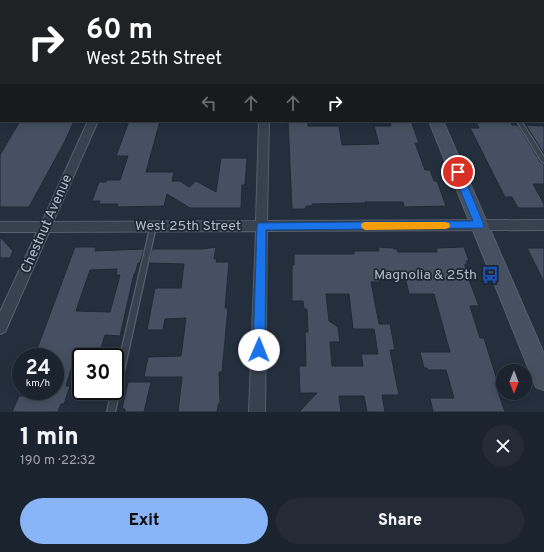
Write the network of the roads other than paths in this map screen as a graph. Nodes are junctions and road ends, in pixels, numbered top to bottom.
1 (93, 122) edge
2 (264, 122) edge
3 (436, 122) edge
4 (520, 122) edge
5 (544, 161) edge
6 (480, 225) junction
7 (544, 225) edge
8 (46, 226) junction
9 (153, 226) junction
10 (262, 226) junction
11 (0, 227) edge
12 (0, 327) edge
13 (544, 379) edge
14 (111, 412) edge
15 (258, 412) edge

1 - 8 street, Chestnut Avenue
2 - 10 street
3 - 6 street
4 - 5 lane
6 - 7 street, West 25th Street
6 - 10 street, West 25th Street
6 - 13 street
8 - 9 street, West 25th Street
8 - 11 street, West 25th Street
8 - 12 street, Chestnut Avenue
9 - 10 street, West 25th Street
9 - 14 lane
10 - 15 street

